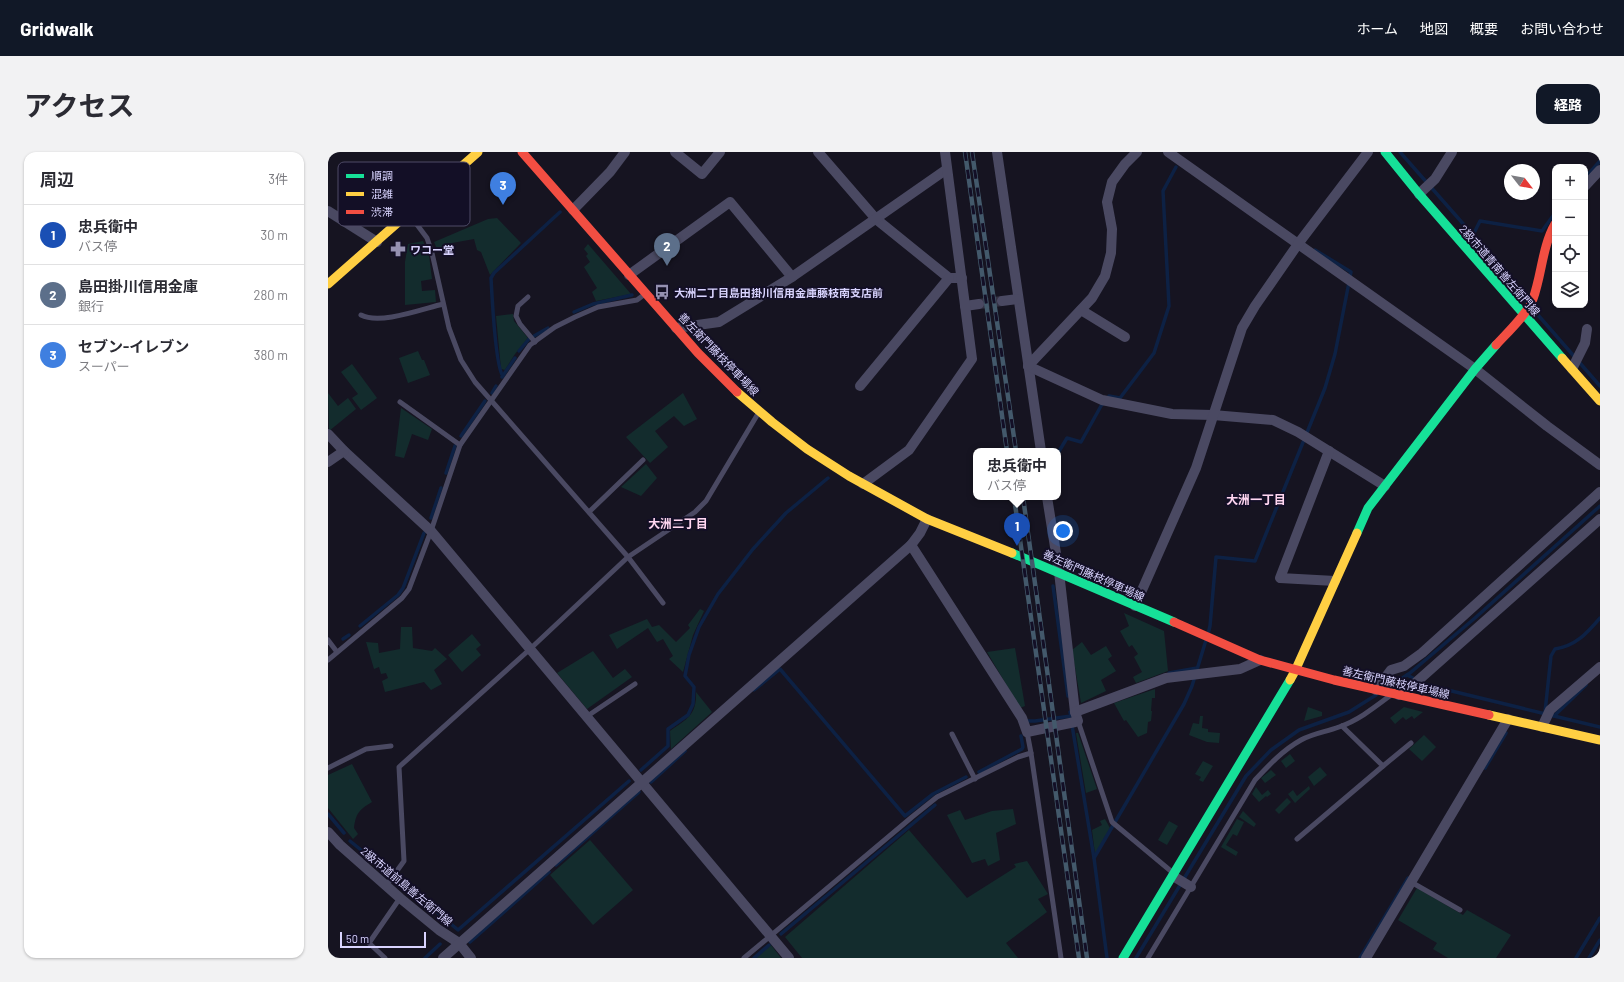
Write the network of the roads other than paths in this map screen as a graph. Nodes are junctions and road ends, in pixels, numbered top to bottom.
1 (478, 152) edge
2 (522, 152) edge
3 (625, 152) edge
4 (675, 152) edge
5 (720, 152) edge
6 (818, 152) edge
7 (945, 152) edge
8 (997, 152) edge
9 (1138, 152) edge
10 (1168, 152) edge
11 (1368, 152) edge
12 (1385, 152) edge
13 (1452, 152) edge
14 (467, 162) edge
15 (947, 169) junction
16 (1600, 170) edge
17 (1588, 183) edge
18 (1418, 194) junction
19 (573, 210) junction
20 (328, 211) edge
21 (338, 217) edge
22 (876, 219) junction
23 (352, 226) edge
24 (395, 226) edge
25 (418, 226) edge
26 (1552, 229) edge
27 (377, 242) junction
28 (1298, 244) junction
29 (629, 275) junction
30 (792, 277) junction
31 (949, 278) junction
32 (962, 278) junction
33 (328, 284) edge
34 (646, 294) junction
35 (528, 297) dead end
36 (1018, 299) junction
37 (1002, 301) tunnel mouth
38 (443, 304) junction
39 (979, 304) tunnel mouth
40 (965, 306) junction
41 (1080, 310) junction
42 (1523, 314) junction
43 (361, 315) dead end
44 (676, 328) junction
45 (1587, 328) dead end
46 (1125, 337) dead end
47 (535, 342) junction
48 (1028, 366) junction
49 (1475, 369) junction
50 (1572, 369) junction
51 (860, 386) dead end
52 (492, 400) junction
53 (1600, 401) edge
54 (400, 402) dead end
55 (760, 412) junction
56 (1214, 414) junction
57 (328, 434) edge
58 (460, 445) junction
59 (1040, 448) edge
60 (344, 451) junction
61 (1329, 451) junction
62 (643, 460) dead end
63 (328, 462) edge
64 (1600, 465) edge
65 (863, 484) junction
66 (1385, 486) junction
67 (1600, 492) edge
68 (1047, 500) edge
69 (589, 512) junction
70 (927, 519) junction
71 (1600, 519) edge
72 (431, 532) junction
73 (911, 544) junction
74 (628, 557) junction
75 (1058, 572) junction
76 (1335, 580) junction
77 (663, 603) dead end
78 (1136, 606) junction
79 (328, 640) edge
80 (529, 650) junction
81 (337, 652) junction
82 (328, 660) edge
83 (1260, 660) junction
84 (1600, 667) edge
85 (1295, 670) junction
86 (635, 684) dead end
87 (1379, 690) junction
88 (1394, 695) junction
89 (586, 717) junction
90 (1508, 719) junction
91 (1074, 720) junction
92 (1342, 726) junction
93 (1542, 727) junction
94 (1026, 732) junction
95 (952, 734) dead end
96 (1600, 740) edge
97 (1410, 742) dead end
98 (391, 746) dead end
99 (1031, 753) junction
100 (1383, 766) junction
101 (328, 768) edge
102 (975, 779) junction
103 (642, 783) junction
104 (328, 832) edge
105 (1297, 839) dead end
106 (1181, 881) junction
107 (1411, 882) junction
108 (386, 886) junction
109 (400, 898) junction
110 (1460, 910) dead end
111 (770, 936) junction
112 (459, 943) junction
113 (384, 958) edge
114 (443, 958) edge
115 (471, 958) edge
116 (744, 958) edge
117 (789, 958) edge
118 (1061, 958) edge
119 (1123, 958) edge
120 (1148, 958) edge
121 (1366, 958) edge

1 - 14 main road
2 - 19 main road, 善左衛門藤枝停車場線
3 - 19 street
4 - 5 street
6 - 22 street
7 - 15 street
8 - 36 street
9 - 41 street
10 - 28 street
11 - 28 street
12 - 18 main road, 2級市道青南善左衛門線
13 - 18 street
15 - 22 street
15 - 32 street
16 - 17 street
18 - 42 main road, 2級市道青南善左衛門線
19 - 29 main road, 善左衛門藤枝停車場線
20 - 21 street
22 - 30 street
22 - 31 street
23 - 27 street
24 - 27 main road
25 - 38 lane
26 - 42 main road
27 - 33 main road
28 - 49 street
28 - 56 street
29 - 30 street
29 - 34 main road, 善左衛門藤枝停車場線
30 - 44 street
31 - 32 street
31 - 51 street
32 - 40 street
34 - 44 main road, 善左衛門藤枝停車場線
34 - 47 lane
35 - 47 lane
36 - 37 street
36 - 48 street
38 - 43 lane
38 - 52 lane
39 - 40 street
40 - 65 street
41 - 46 street
41 - 48 street
42 - 49 main road
42 - 50 main road, 2級市道青南善左衛門線
44 - 55 main road, 善左衛門藤枝停車場線
45 - 50 street
47 - 52 lane
48 - 56 street
48 - 59 street
49 - 64 street
49 - 66 main road
50 - 53 main road, 2級市道青南善左衛門線
52 - 58 lane
52 - 69 lane
54 - 58 lane
55 - 65 main road, 善左衛門藤枝停車場線
55 - 74 lane
56 - 61 street
56 - 78 street
57 - 60 street
58 - 72 lane
60 - 63 street
60 - 72 street
61 - 66 street
61 - 76 street
62 - 69 lane
65 - 70 main road, 善左衛門藤枝停車場線
66 - 76 main road
67 - 87 street
68 - 75 street
69 - 74 lane
70 - 73 street
70 - 75 main road, 善左衛門藤枝停車場線
71 - 88 street
72 - 80 street
72 - 81 lane
73 - 94 street
73 - 103 street
74 - 77 lane
74 - 80 lane
75 - 78 main road, 善左衛門藤枝停車場線
75 - 91 street
76 - 85 main road
78 - 83 main road, 善左衛門藤枝停車場線
79 - 81 lane
80 - 89 street
80 - 108 lane
81 - 82 lane
83 - 85 main road, 善左衛門藤枝停車場線
83 - 91 street
84 - 93 street
85 - 87 main road, 善左衛門藤枝停車場線
85 - 106 main road
86 - 89 lane
87 - 88 main road, 善左衛門藤枝停車場線
88 - 90 main road, 善左衛門藤枝停車場線
88 - 92 lane
89 - 103 street
90 - 93 main road, 善左衛門藤枝停車場線
90 - 107 street
91 - 94 street
91 - 106 lane
92 - 100 lane
92 - 106 lane
93 - 96 main road, 善左衛門藤枝停車場線
94 - 99 lane
95 - 102 lane
97 - 100 lane
98 - 101 lane
99 - 102 lane
99 - 118 lane
100 - 105 lane
102 - 111 lane
103 - 111 street
103 - 112 street
104 - 108 street, 2級市道前島善左衛門線
106 - 119 main road
106 - 120 lane
107 - 110 lane
107 - 121 street
108 - 109 street, 2級市道前島善左衛門線
109 - 112 street, 2級市道前島善左衛門線
109 - 113 lane
111 - 116 lane
111 - 117 street
112 - 114 street
112 - 115 street, 2級市道前島善左衛門線

